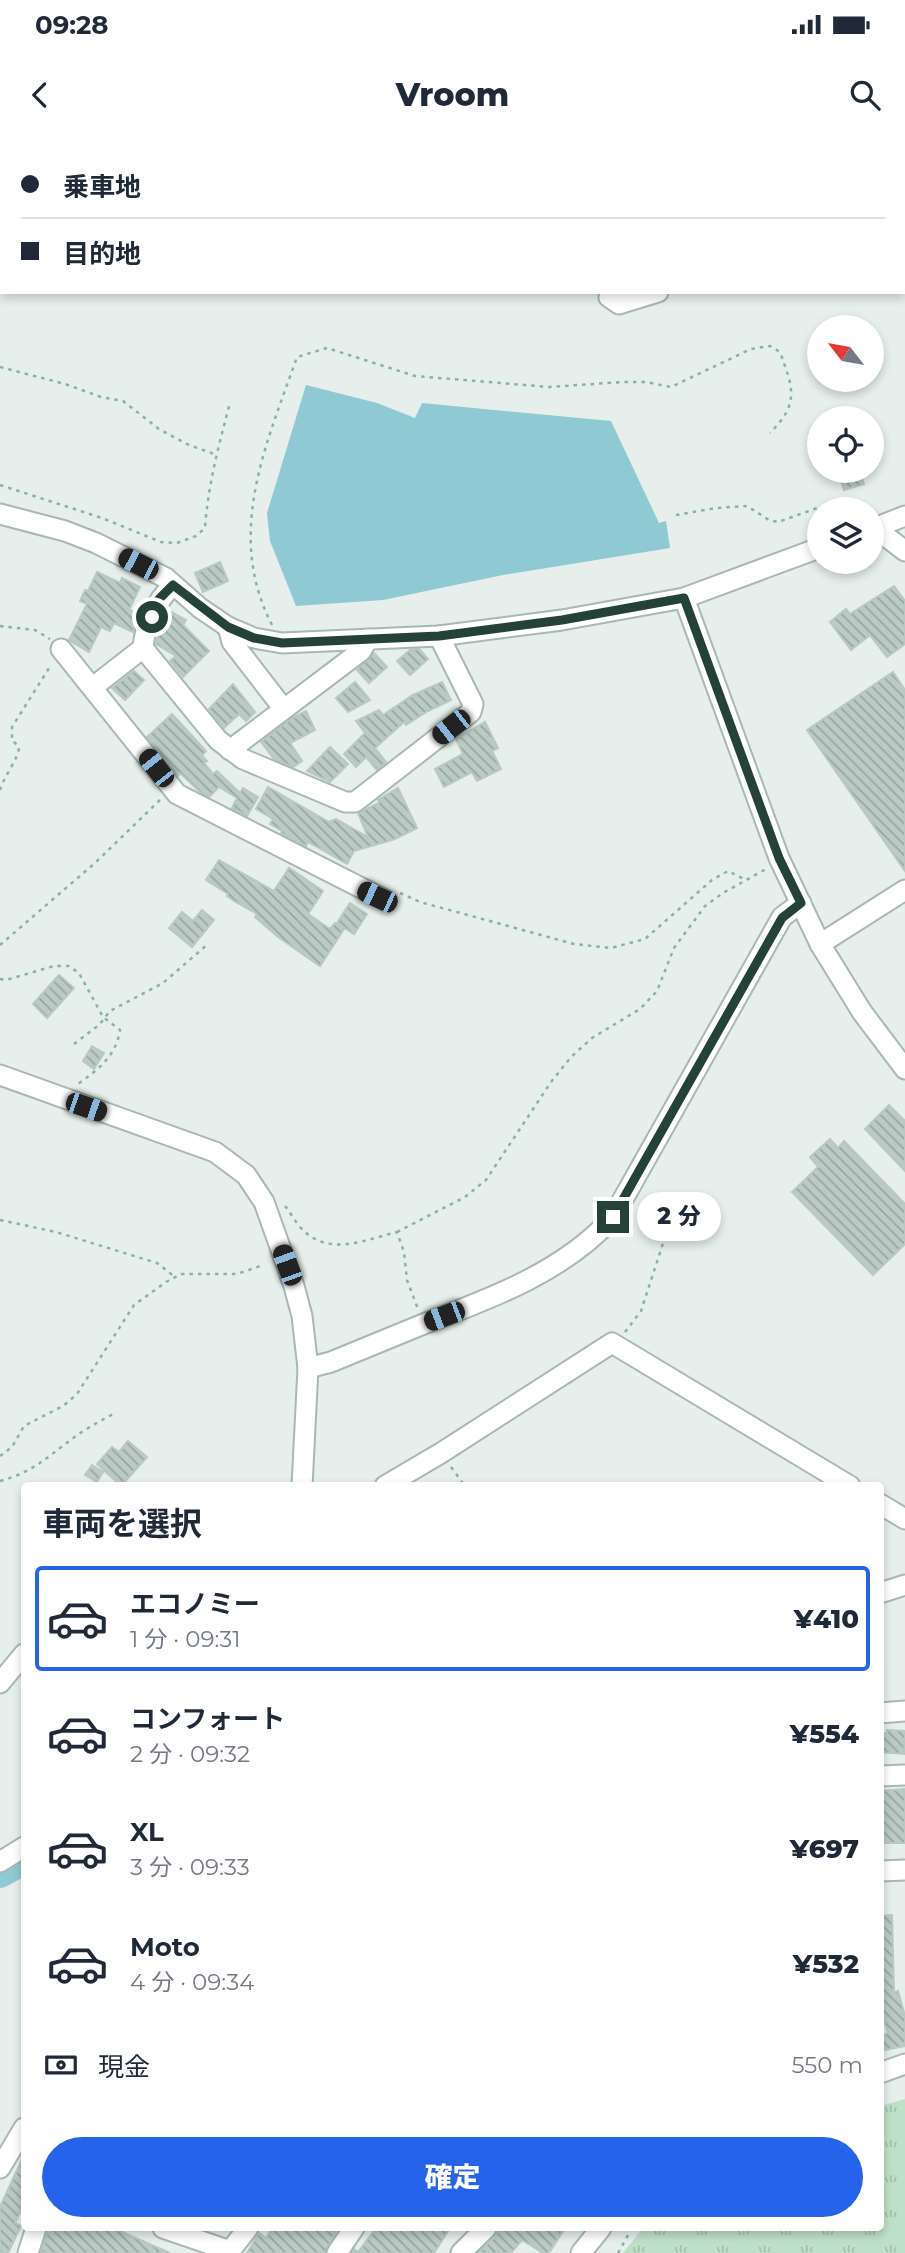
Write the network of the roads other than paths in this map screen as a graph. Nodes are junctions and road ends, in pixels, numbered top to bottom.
1 (610, 294) edge
2 (651, 294) edge
3 (0, 514) edge
4 (905, 516) edge
5 (884, 525) edge
6 (884, 537) edge
7 (905, 551) edge
8 (807, 552) edge
9 (173, 585) junction
10 (684, 598) junction
11 (228, 627) junction
12 (439, 636) junction
13 (368, 639) junction
14 (143, 648) junction
15 (61, 649) road end
16 (93, 687) junction
17 (283, 708) junction
18 (230, 750) junction
19 (905, 890) edge
20 (385, 900) dead end
21 (801, 903) junction
22 (820, 944) junction
23 (905, 1069) edge
24 (0, 1075) edge
25 (308, 1368) junction
26 (302, 1482) edge
27 (392, 1482) edge
28 (843, 1482) edge
29 (884, 1506) edge
30 (905, 1519) edge
31 (905, 1585) edge
32 (884, 1592) edge
33 (21, 1658) edge
34 (0, 1683) edge
35 (905, 1711) edge
36 (884, 1713) edge
37 (905, 1775) edge
38 (884, 1776) edge
39 (21, 1849) edge
40 (0, 1862) edge
41 (905, 1870) edge
42 (884, 1871) edge
43 (905, 1882) edge
44 (905, 2064) edge
45 (884, 2072) edge
46 (21, 2133) edge
47 (0, 2168) edge
48 (35, 2231) edge
49 (172, 2231) edge
50 (246, 2231) edge
51 (352, 2231) edge
52 (483, 2231) edge
53 (599, 2231) edge
54 (28, 2253) edge
55 (337, 2253) edge
56 (461, 2253) edge
57 (581, 2253) edge

1 - 2 street
3 - 9 street
4 - 5 street
6 - 7 street
8 - 10 street
9 - 11 street
9 - 14 street
10 - 12 street
10 - 21 street
11 - 13 street
11 - 17 street
12 - 13 street
12 - 18 street
13 - 17 street
14 - 16 street
14 - 18 street
15 - 16 street
16 - 20 street
17 - 18 street
19 - 22 street
21 - 22 street
21 - 25 street
22 - 23 street
24 - 25 street
25 - 26 street
27 - 28 street
29 - 30 street
31 - 32 street
33 - 34 street
35 - 36 street
37 - 38 street
39 - 40 street
41 - 42 street
41 - 43 street
44 - 45 street
46 - 47 street
48 - 54 street
49 - 50 street
51 - 55 street
52 - 56 street
53 - 57 street

